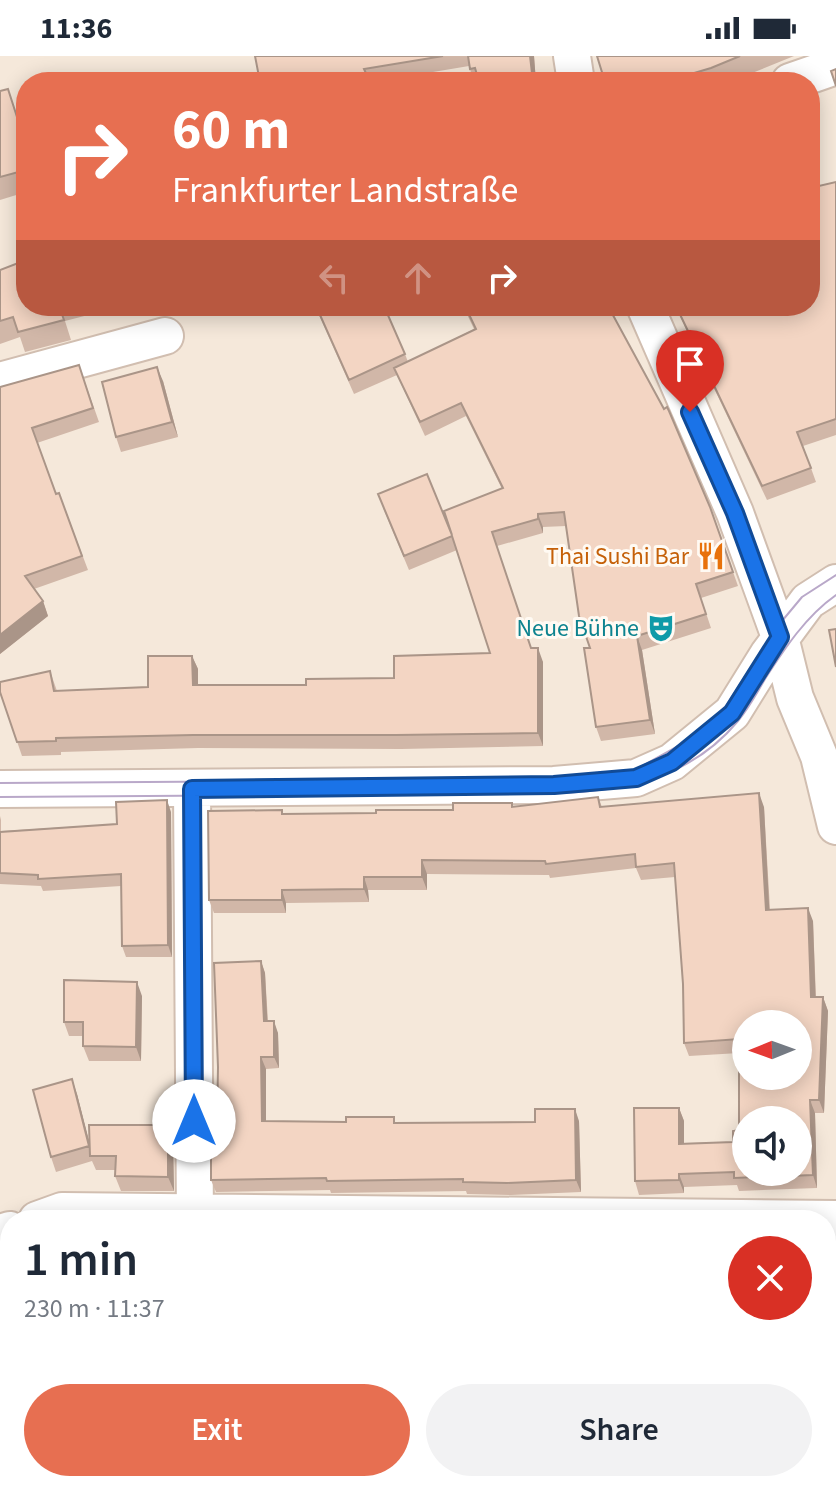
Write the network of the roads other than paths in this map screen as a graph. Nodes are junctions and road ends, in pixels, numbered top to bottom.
1 (830, 63) edge
2 (811, 72) edge
3 (649, 316) edge
4 (165, 336) dead end
5 (0, 381) edge
6 (836, 583) edge
7 (780, 637) junction
8 (0, 788) edge
9 (192, 789) junction
10 (836, 826) edge
11 (195, 1210) edge

1 - 2 street
3 - 7 street
4 - 5 street
6 - 7 street
7 - 9 street
7 - 10 street
8 - 9 street
9 - 11 street

